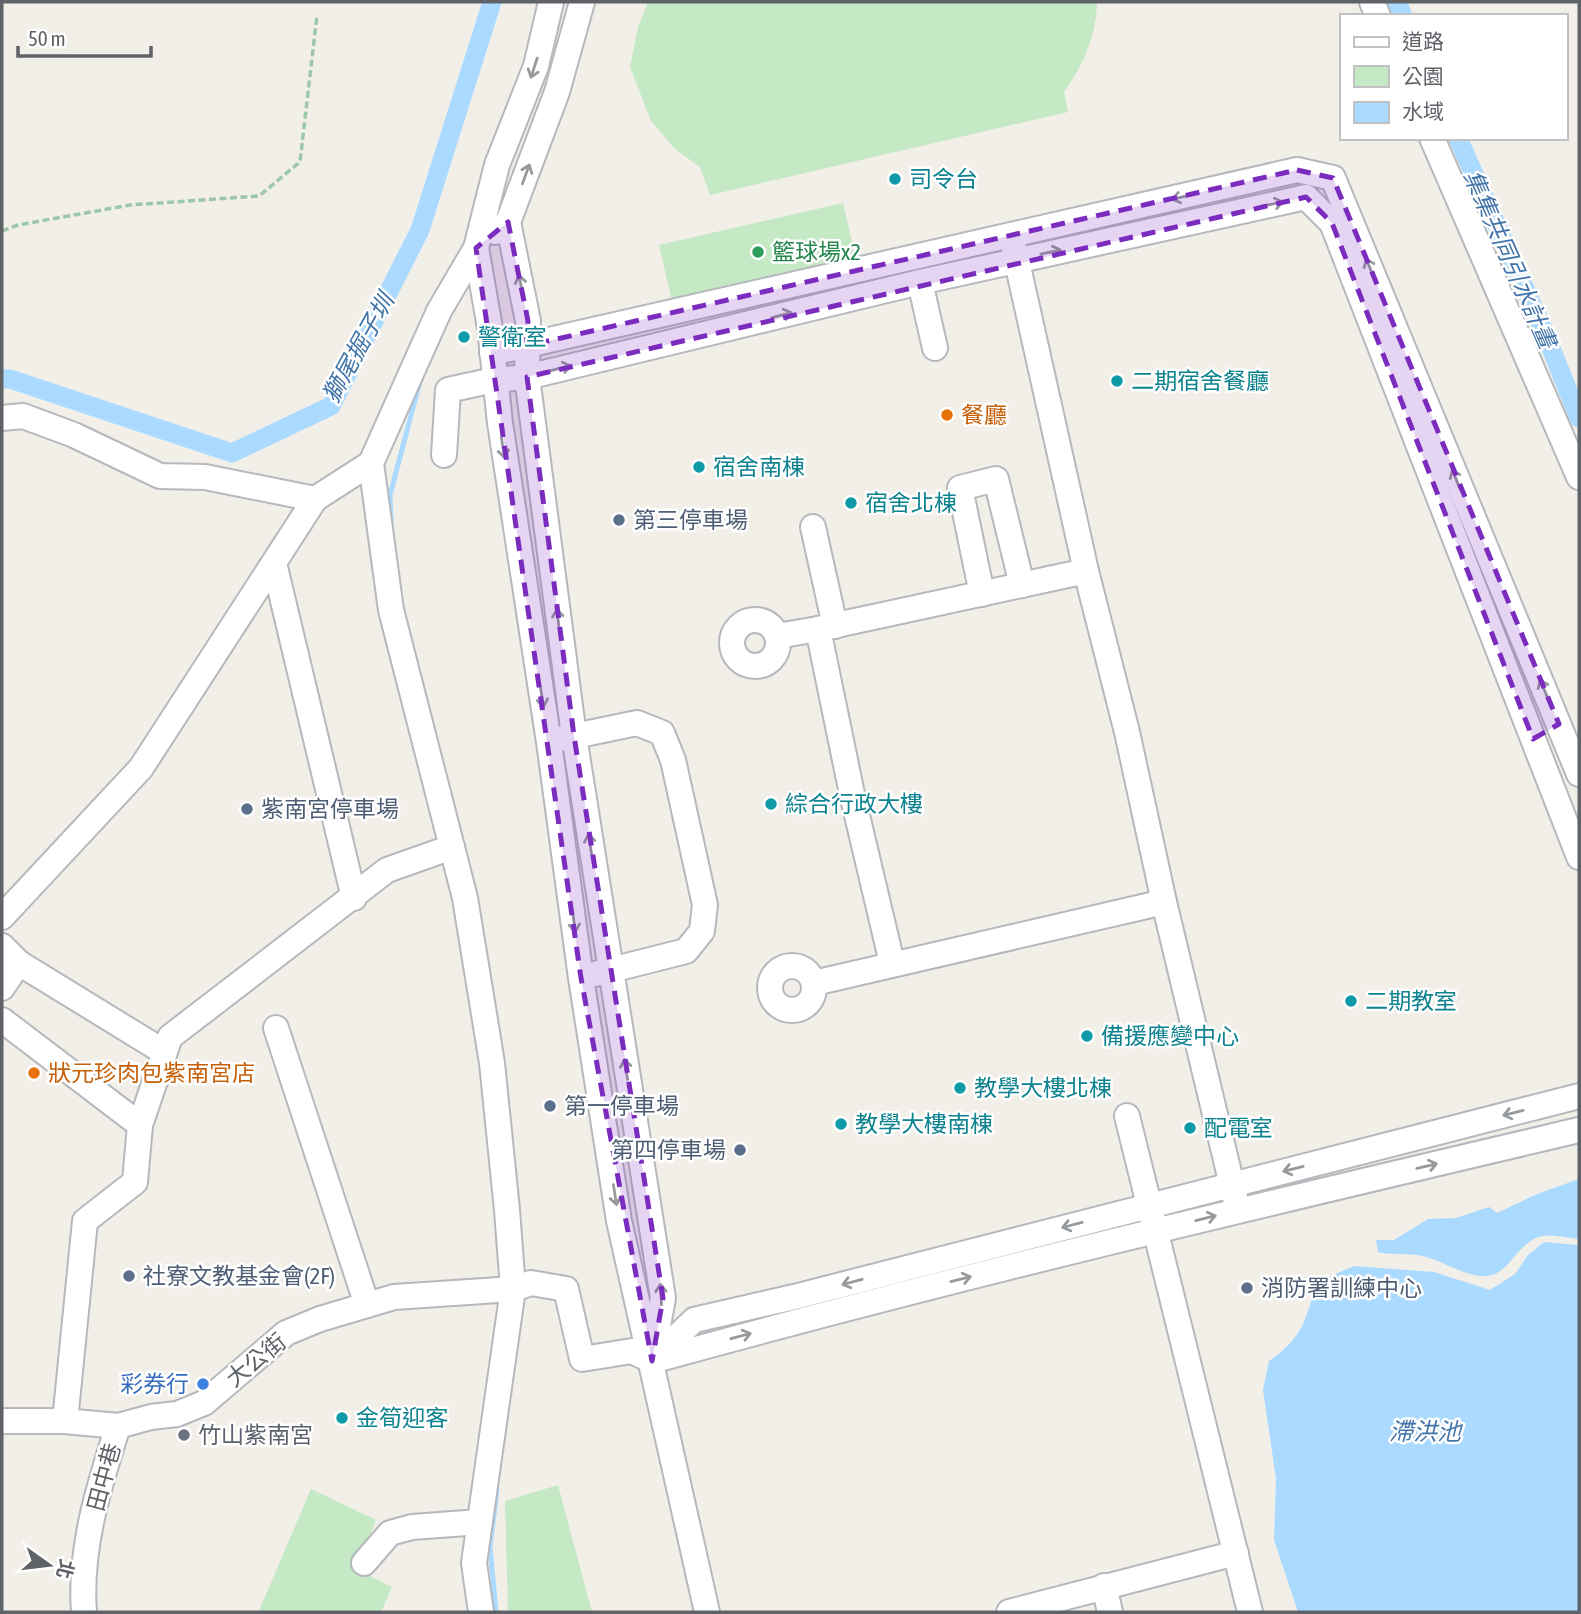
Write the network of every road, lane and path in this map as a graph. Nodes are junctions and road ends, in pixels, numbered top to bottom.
1 (551, 2) edge
2 (582, 2) edge
3 (317, 15) dead end
4 (1433, 140) edge
5 (508, 222) junction
6 (2, 231) edge
7 (476, 248) junction
8 (1014, 248) junction
9 (920, 282) junction
10 (526, 346) junction
11 (934, 348) dead end
12 (492, 354) junction
13 (527, 376) junction
14 (494, 380) junction
15 (2, 418) edge
16 (444, 454) dead end
17 (371, 463) junction
18 (1579, 477) edge
19 (315, 499) junction
20 (813, 527) dead end
21 (1475, 556) junction
22 (274, 563) junction
23 (1086, 570) junction
24 (1022, 585) junction
25 (982, 594) junction
26 (826, 628) junction
27 (777, 636) dead end
28 (1559, 724) junction
29 (574, 736) junction
30 (1533, 738) junction
31 (549, 742) junction
32 (1579, 774) edge
33 (452, 847) junction
34 (1579, 857) edge
35 (354, 898) junction
36 (1164, 902) junction
37 (2, 917) edge
38 (10, 955) edge
39 (892, 963) junction
40 (610, 971) junction
41 (581, 978) junction
42 (814, 983) dead end
43 (2, 988) edge
44 (2, 1020) edge
45 (276, 1028) dead end
46 (164, 1052) junction
47 (1579, 1096) edge
48 (1128, 1116) dead end
49 (140, 1125) junction
50 (1579, 1130) edge
51 (1232, 1184) junction
52 (1149, 1205) junction
53 (1238, 1210) junction
54 (1156, 1230) junction
55 (513, 1289) junction
56 (367, 1305) junction
57 (652, 1361) junction
58 (2, 1421) edge
59 (65, 1421) junction
60 (118, 1426) junction
61 (480, 1522) junction
62 (1236, 1553) junction
63 (364, 1563) dead end
64 (1104, 1586) junction
65 (84, 1612) edge
66 (481, 1612) edge
67 (708, 1612) edge
68 (1009, 1612) edge
69 (1110, 1612) edge
70 (1250, 1612) edge

1 -> 7 street
5 -> 2 street
3 - 6 path
4 - 18 street
5 - 7 street
10 -> 5 street
7 - 12 street
7 - 17 street
8 - 9 street
8 - 10 street
8 - 21 street
8 - 23 street
9 - 11 street
13 -> 9 street
10 - 12 street
10 - 13 street
12 - 14 street
13 - 14 street
29 -> 13 street
14 - 16 street
14 -> 31 street
15 - 19 street
17 - 19 street
17 - 33 street
19 - 22 street
20 - 26 street
28 -> 21 street
21 - 30 street
22 - 35 street
22 - 37 street
23 - 24 street
23 - 36 street
24 - 25 street
24 - 25 street
25 - 26 street
26 - 27 street
26 - 39 street
28 - 30 street
28 - 32 street
29 - 31 street
40 -> 29 street
29 - 40 street
30 - 34 street
31 -> 41 street
33 - 35 street
33 - 55 street
35 - 46 street
36 - 39 street
36 - 51 street
38 - 43 street
38 - 46 street
39 - 42 street
40 - 41 street
57 -> 40 street
41 -> 57 street
44 - 49 street
45 - 56 street
46 - 49 street
47 -> 51 street
48 - 52 street
49 - 59 street
53 -> 50 street
51 - 52 street
51 - 53 street
52 - 54 street
52 -> 57 street
54 -> 53 street
57 -> 54 street
54 - 62 street
55 - 56 street, 大公街
55 - 57 street, 大公街
55 - 61 street
56 - 60 street, 大公街
57 - 67 street
58 - 59 street, 大公街
59 - 60 street, 大公街
60 - 65 street, 田中巷
61 - 63 street
61 - 66 street
62 - 64 street
62 - 70 street
64 - 68 street
64 - 69 street

